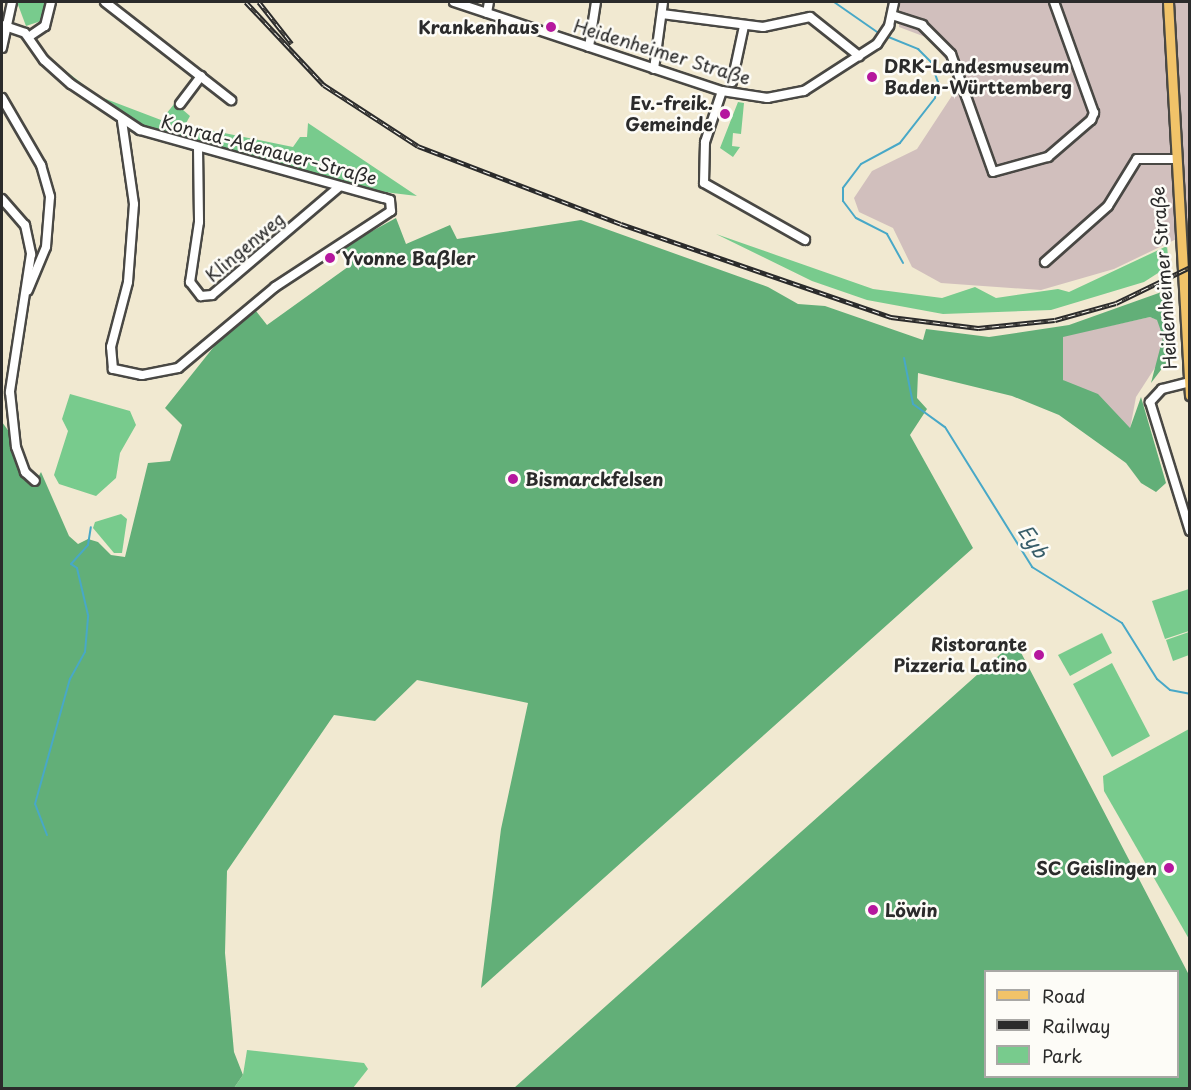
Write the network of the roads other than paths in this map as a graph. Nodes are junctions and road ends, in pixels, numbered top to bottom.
1 (12, 2) edge
2 (51, 2) edge
3 (105, 2) edge
4 (454, 2) edge
5 (489, 2) edge
6 (596, 2) edge
7 (663, 2) edge
8 (894, 2) edge
9 (1054, 2) edge
10 (1168, 2) edge
11 (488, 14) junction
12 (662, 14) junction
13 (892, 15) junction
14 (4, 25) edge
15 (744, 26) junction
16 (30, 36) junction
17 (2, 48) edge
18 (589, 48) junction
19 (859, 56) junction
20 (654, 69) junction
21 (201, 76) junction
22 (732, 82) dead end
23 (722, 91) junction
24 (2, 98) edge
25 (231, 100) dead end
26 (180, 104) dead end
27 (122, 121) junction
28 (198, 148) junction
29 (1173, 159) junction
30 (340, 186) junction
31 (2, 199) edge
32 (805, 240) dead end
33 (1045, 262) dead end
34 (27, 292) junction
35 (1188, 382) edge
36 (1190, 395) edge
37 (35, 481) dead end
38 (1190, 531) edge

1 - 14 street
2 - 16 street
3 - 21 street
4 - 11 street, Heidenheimer Straße
5 - 11 street
6 - 18 street
7 - 12 street
8 - 13 street, Heidenheimer Straße
9 - 13 street
10 - 29 main road, Heidenheimer Straße
11 - 18 street, Heidenheimer Straße
12 - 15 street
12 - 20 street
13 - 19 street, Heidenheimer Straße
14 - 16 street
14 - 17 street
15 - 19 street
15 - 22 street
16 - 27 street, Konrad-Adenauer-Straße
18 - 20 street, Heidenheimer Straße
19 - 23 street, Heidenheimer Straße
20 - 23 street, Heidenheimer Straße
21 - 25 street
21 - 26 street
23 - 32 street
24 - 34 street
27 - 28 street, Konrad-Adenauer-Straße
27 - 30 street, Konrad-Adenauer-Straße
28 - 30 street, Konrad-Adenauer-Straße
28 - 30 street, Klingenweg
29 - 33 street, Heidenheimer Straße
29 - 35 main road, Heidenheimer Straße
31 - 34 street
34 - 37 street
35 - 36 main road, Heidenheimer Straße
35 - 38 street

